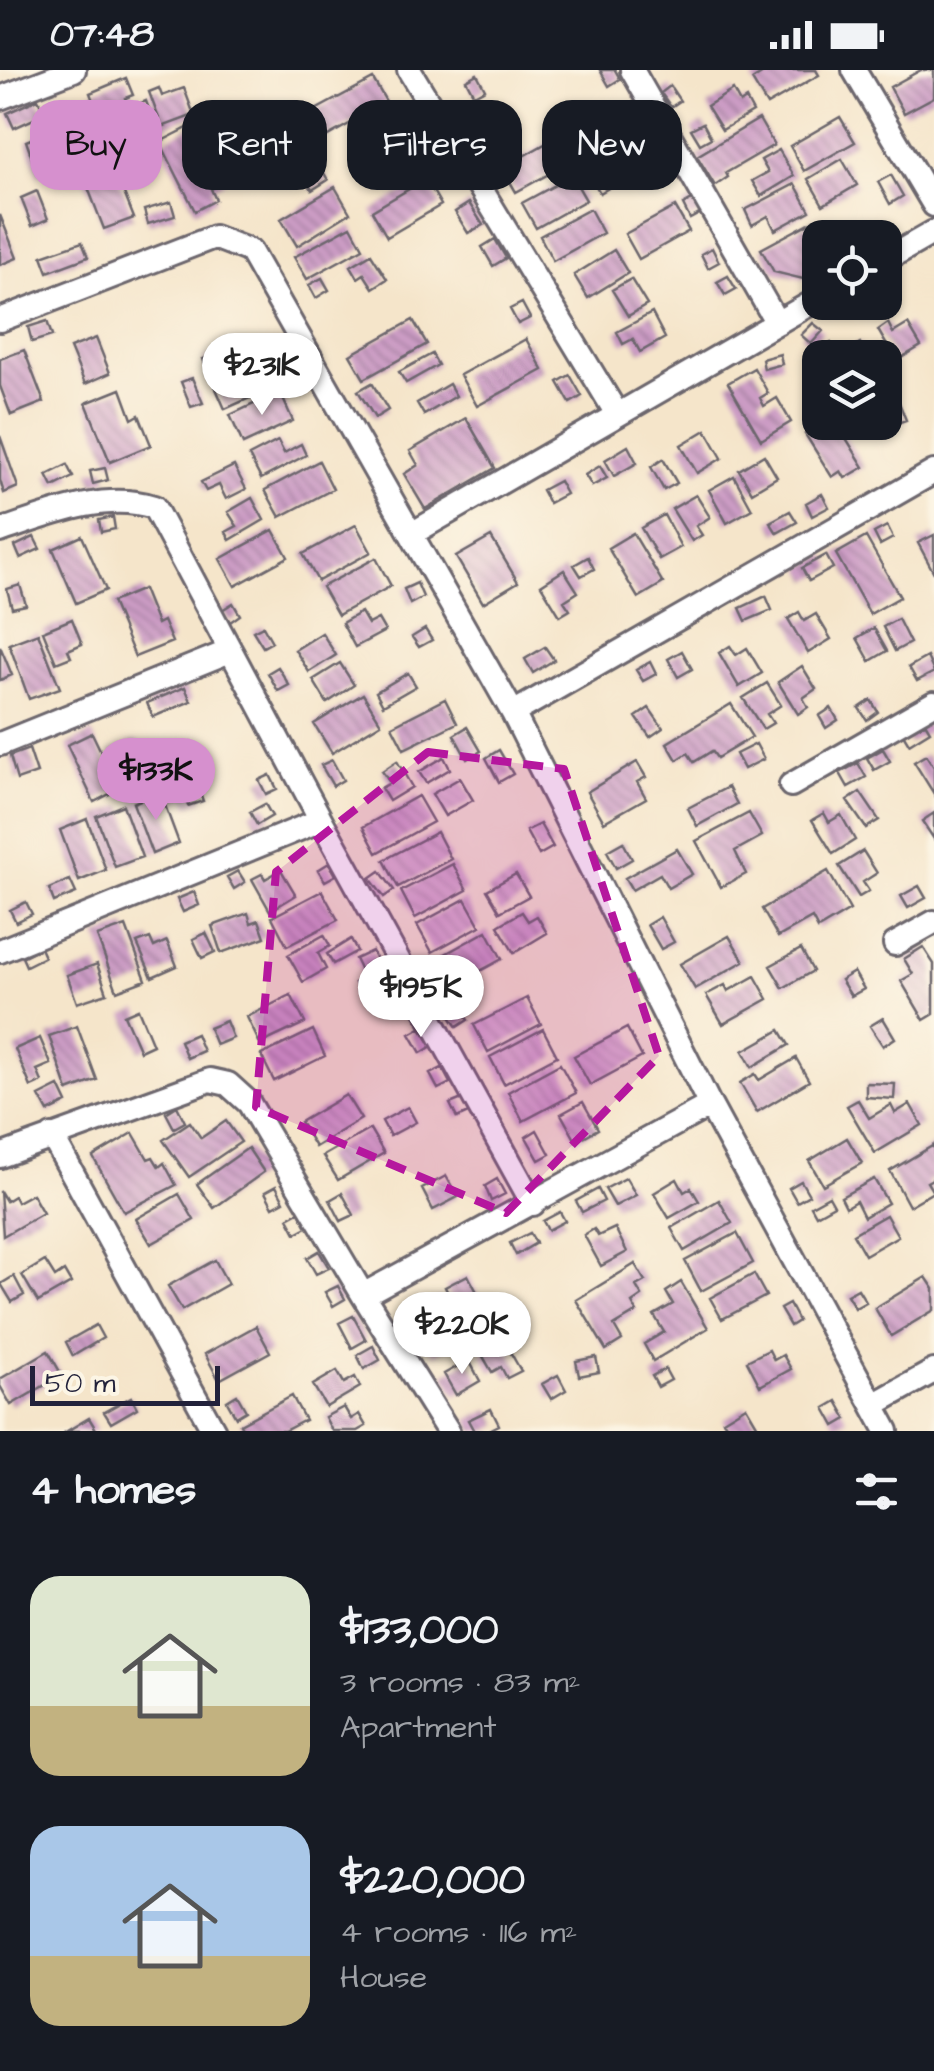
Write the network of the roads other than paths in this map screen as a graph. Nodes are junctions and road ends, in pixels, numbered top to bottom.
1 (74, 70) edge
2 (409, 70) edge
3 (632, 70) edge
4 (854, 70) edge
5 (32, 78) edge
6 (0, 98) edge
7 (934, 205) edge
8 (934, 232) edge
9 (902, 250) edge
10 (802, 308) edge
11 (0, 320) edge
12 (777, 323) junction
13 (618, 414) junction
14 (934, 472) edge
15 (0, 531) edge
16 (413, 532) junction
17 (230, 651) junction
18 (934, 702) edge
19 (513, 713) junction
20 (0, 744) edge
21 (791, 785) dead end
22 (321, 820) junction
23 (934, 922) edge
24 (895, 944) dead end
25 (0, 951) edge
26 (710, 1105) junction
27 (52, 1136) junction
28 (0, 1156) edge
29 (533, 1204) junction
30 (362, 1295) junction
31 (934, 1371) edge
32 (873, 1405) junction
33 (214, 1431) edge
34 (448, 1431) edge
35 (887, 1431) edge

1 - 5 street
2 - 13 street
3 - 12 street
4 - 7 street
5 - 6 street
8 - 9 street
10 - 12 street
11 - 16 street
12 - 13 street
13 - 16 street
14 - 19 street
15 - 17 street
16 - 19 street
17 - 20 street
17 - 22 street
18 - 21 street
19 - 26 street
22 - 25 street
22 - 29 street
23 - 24 street
26 - 29 street
26 - 32 street
27 - 28 street
27 - 30 street
27 - 33 street
29 - 30 street
30 - 34 street
31 - 32 street
32 - 35 street

